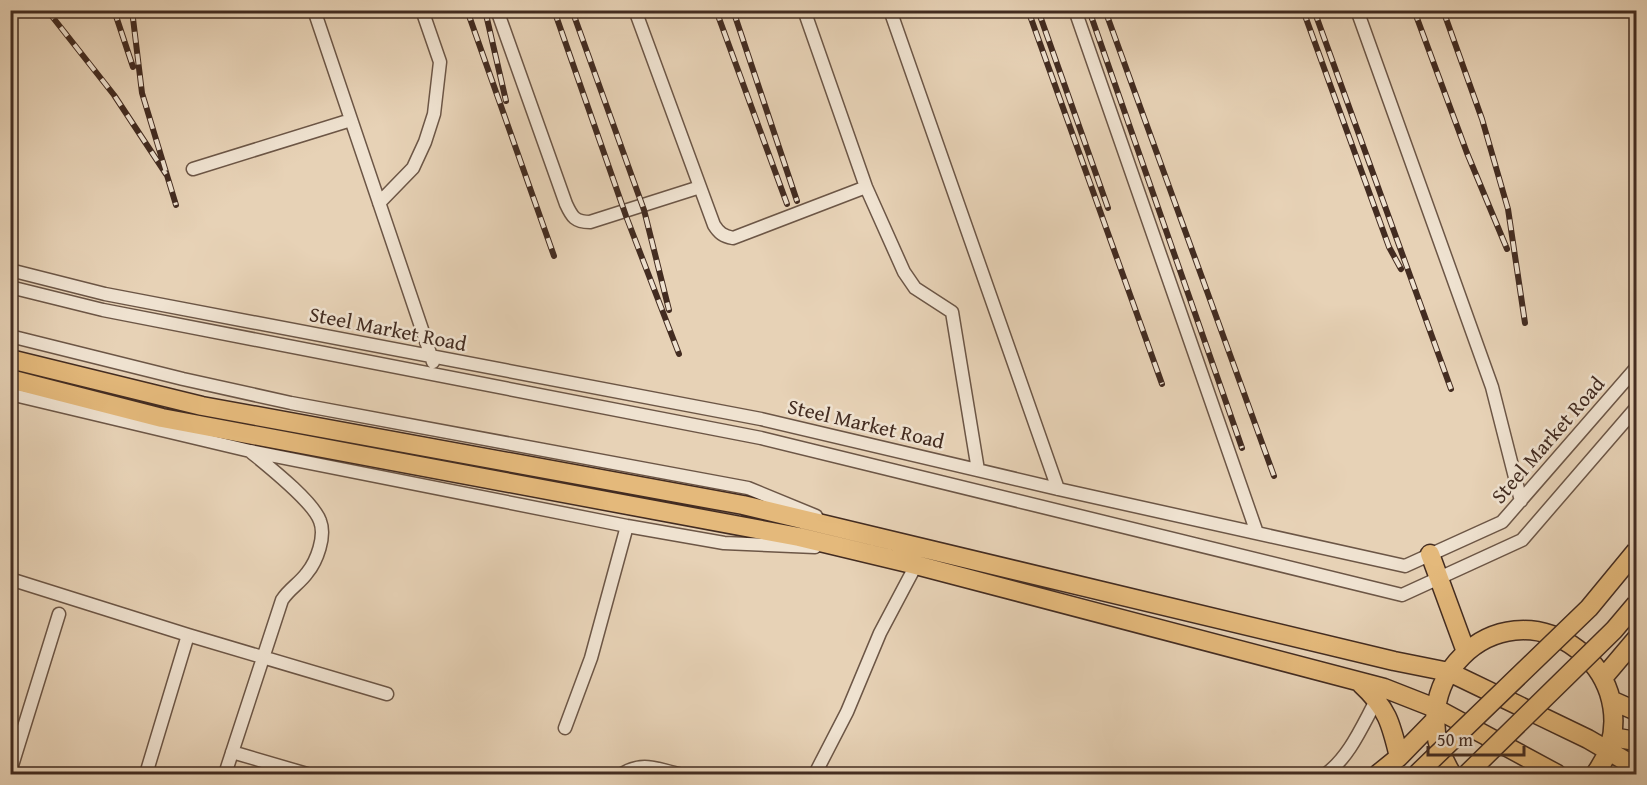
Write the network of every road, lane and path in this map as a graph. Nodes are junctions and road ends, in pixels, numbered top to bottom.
1 (314, 10) edge
2 (422, 10) edge
3 (496, 10) edge
4 (635, 10) edge
5 (804, 10) edge
6 (890, 10) edge
7 (1075, 10) edge
8 (1357, 10) edge
9 (351, 120) junction
10 (193, 169) dead end
11 (700, 187) junction
12 (866, 187) junction
13 (379, 202) junction
14 (10, 270) edge
15 (10, 287) edge
16 (10, 336) edge
17 (431, 357) junction
18 (10, 359) edge
19 (1636, 368) edge
20 (436, 375) junction
21 (10, 379) edge
22 (10, 394) edge
23 (1636, 408) edge
24 (250, 451) junction
25 (978, 470) junction
26 (1058, 489) junction
27 (1521, 501) junction
28 (627, 526) junction
29 (1257, 533) junction
30 (849, 539) junction
31 (1636, 551) edge
32 (1430, 554) junction
33 (916, 565) junction
34 (1439, 578) junction
35 (10, 579) edge
36 (1636, 604) edge
37 (59, 614) dead end
38 (188, 634) junction
39 (1636, 639) edge
40 (1466, 652) junction
41 (262, 656) junction
42 (1449, 672) junction
43 (1603, 678) junction
44 (1359, 682) junction
45 (387, 694) dead end
46 (1377, 699) junction
47 (1611, 700) junction
48 (1636, 711) edge
49 (1435, 714) junction
50 (565, 728) dead end
51 (1636, 741) edge
52 (1611, 744) junction
53 (232, 753) junction
54 (1399, 758) junction
55 (1636, 766) edge
56 (10, 772) edge
57 (146, 774) edge
58 (225, 774) edge
59 (307, 774) edge
60 (622, 774) edge
61 (678, 774) edge
62 (815, 774) edge
63 (1326, 774) edge
64 (1378, 774) edge
65 (1417, 774) edge
66 (1452, 774) edge
67 (1467, 774) edge
68 (1557, 774) edge
69 (1595, 774) edge

1 - 9 street
2 - 13 street
3 - 11 street
4 - 11 street
5 - 12 street
6 - 26 street
7 - 29 street
8 - 27 street
9 - 10 street
9 - 13 street
11 - 12 street
12 - 25 street
13 - 17 street
14 - 17 street, Steel Market Road
15 - 20 street, Steel Market Road
16 - 30 street
17 - 20 street
17 - 25 street, Steel Market Road
18 - 30 highway
19 - 27 street, Steel Market Road
20 - 34 street, Steel Market Road
21 - 30 highway
22 - 24 street
23 - 34 street, Steel Market Road
24 - 28 street
24 - 41 street
25 - 26 street, Steel Market Road
26 - 29 street, Steel Market Road
27 - 32 street, Steel Market Road
28 - 30 street
28 - 50 street
29 - 32 street, Steel Market Road
30 - 33 highway
30 - 42 highway
31 - 65 highway, bridge
32 - 34 highway
33 - 44 highway
33 - 62 street
34 - 40 highway
35 - 38 street
36 - 67 highway, bridge
37 - 56 street
38 - 41 street
38 - 57 street
39 - 43 highway
40 - 42 highway
40 - 43 highway
41 - 45 street
41 - 53 street
42 - 49 highway
42 - 52 highway
43 - 47 highway
44 - 46 highway
44 - 49 highway
46 - 54 highway
46 - 63 street
47 - 48 highway
47 - 52 highway
49 - 54 highway
49 - 66 highway
49 - 68 highway
51 - 52 highway
52 - 55 highway
52 - 69 highway
53 - 58 street
53 - 59 street
54 - 64 highway
60 - 61 street

